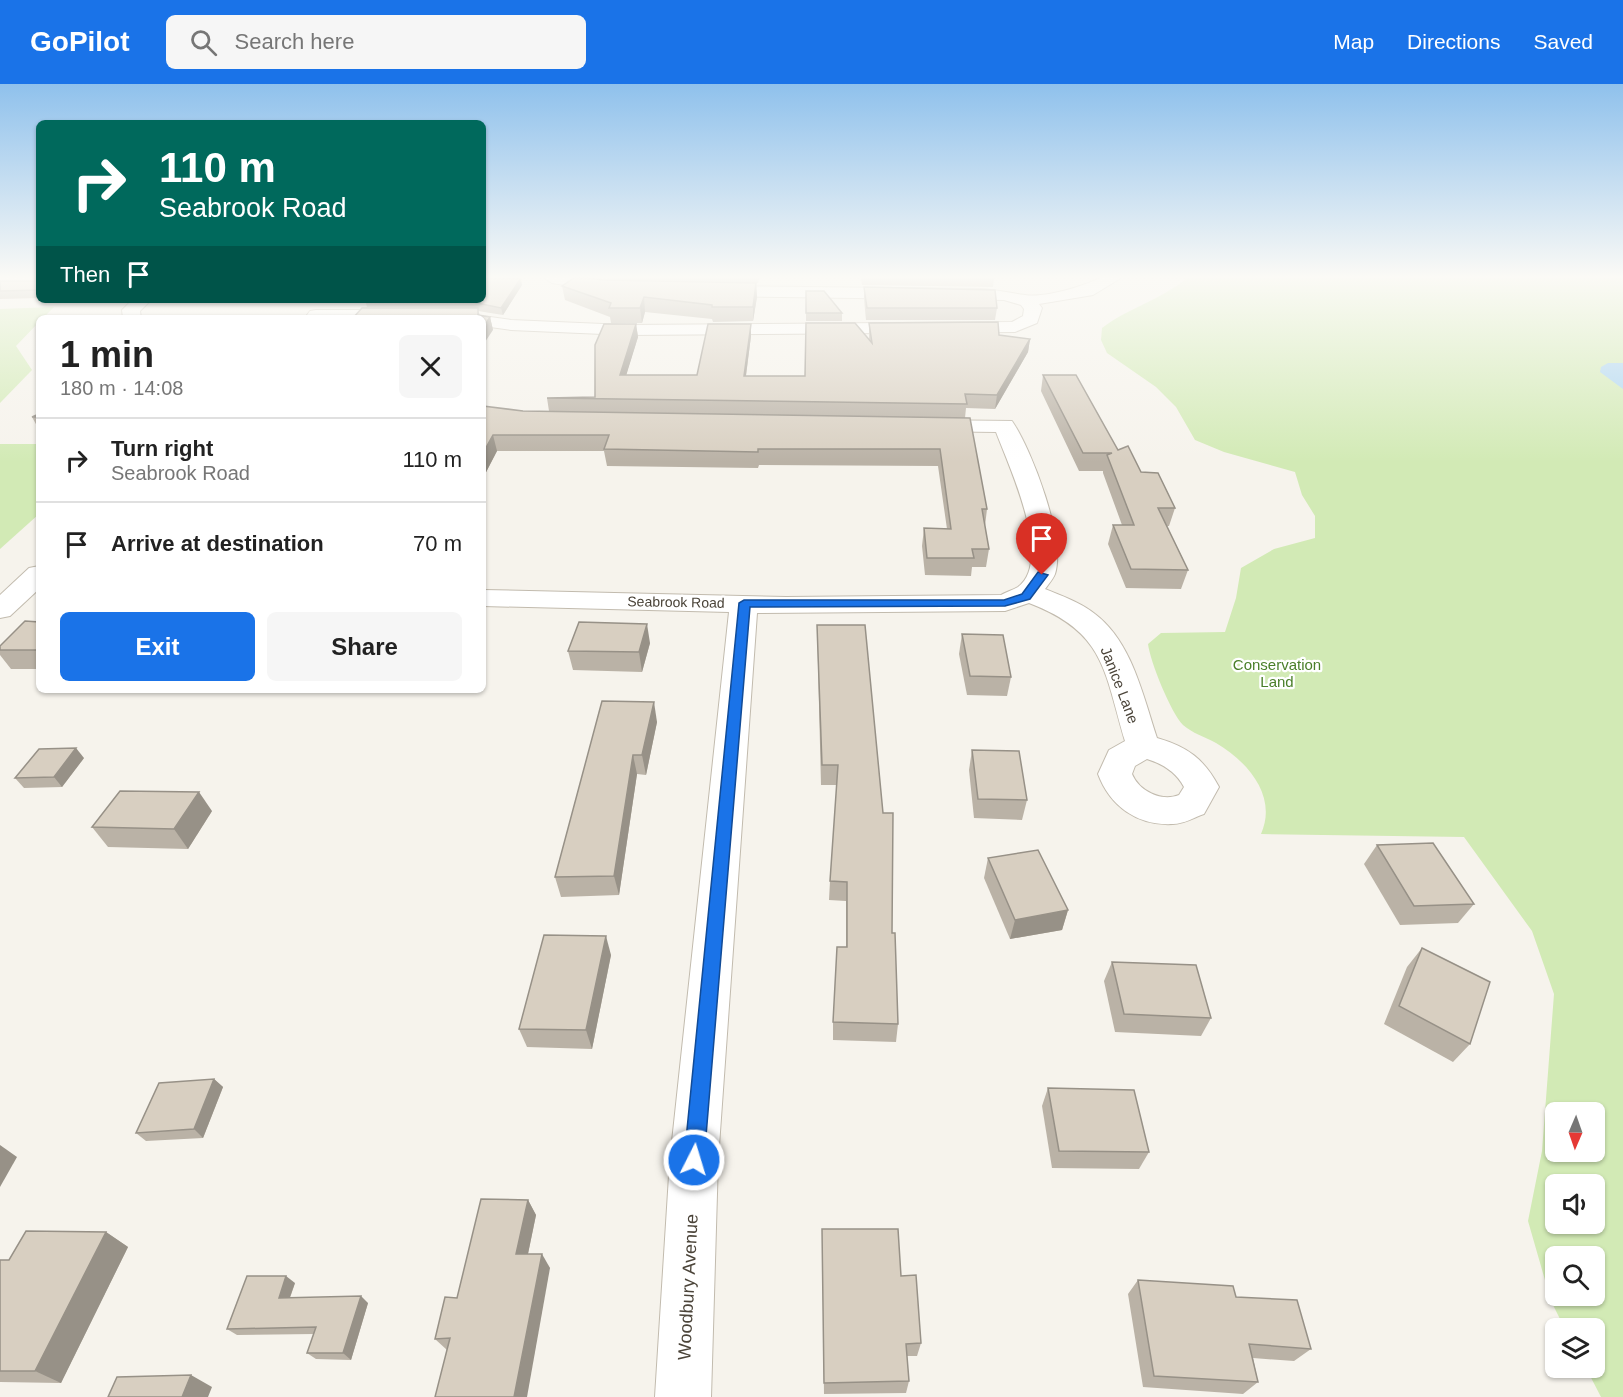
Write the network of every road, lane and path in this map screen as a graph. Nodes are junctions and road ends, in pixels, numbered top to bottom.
1 (901, 426) edge
2 (36, 578) edge
3 (1029, 593) junction
4 (486, 598) edge
5 (18, 599) edge
6 (744, 603) junction
7 (1143, 746) dead end
8 (683, 1397) edge

1 - 3 street
2 - 5 street
3 - 6 street, Seabrook Road
3 - 7 street, Janice Lane
4 - 6 street, Seabrook Road
6 - 8 street, Woodbury Avenue

